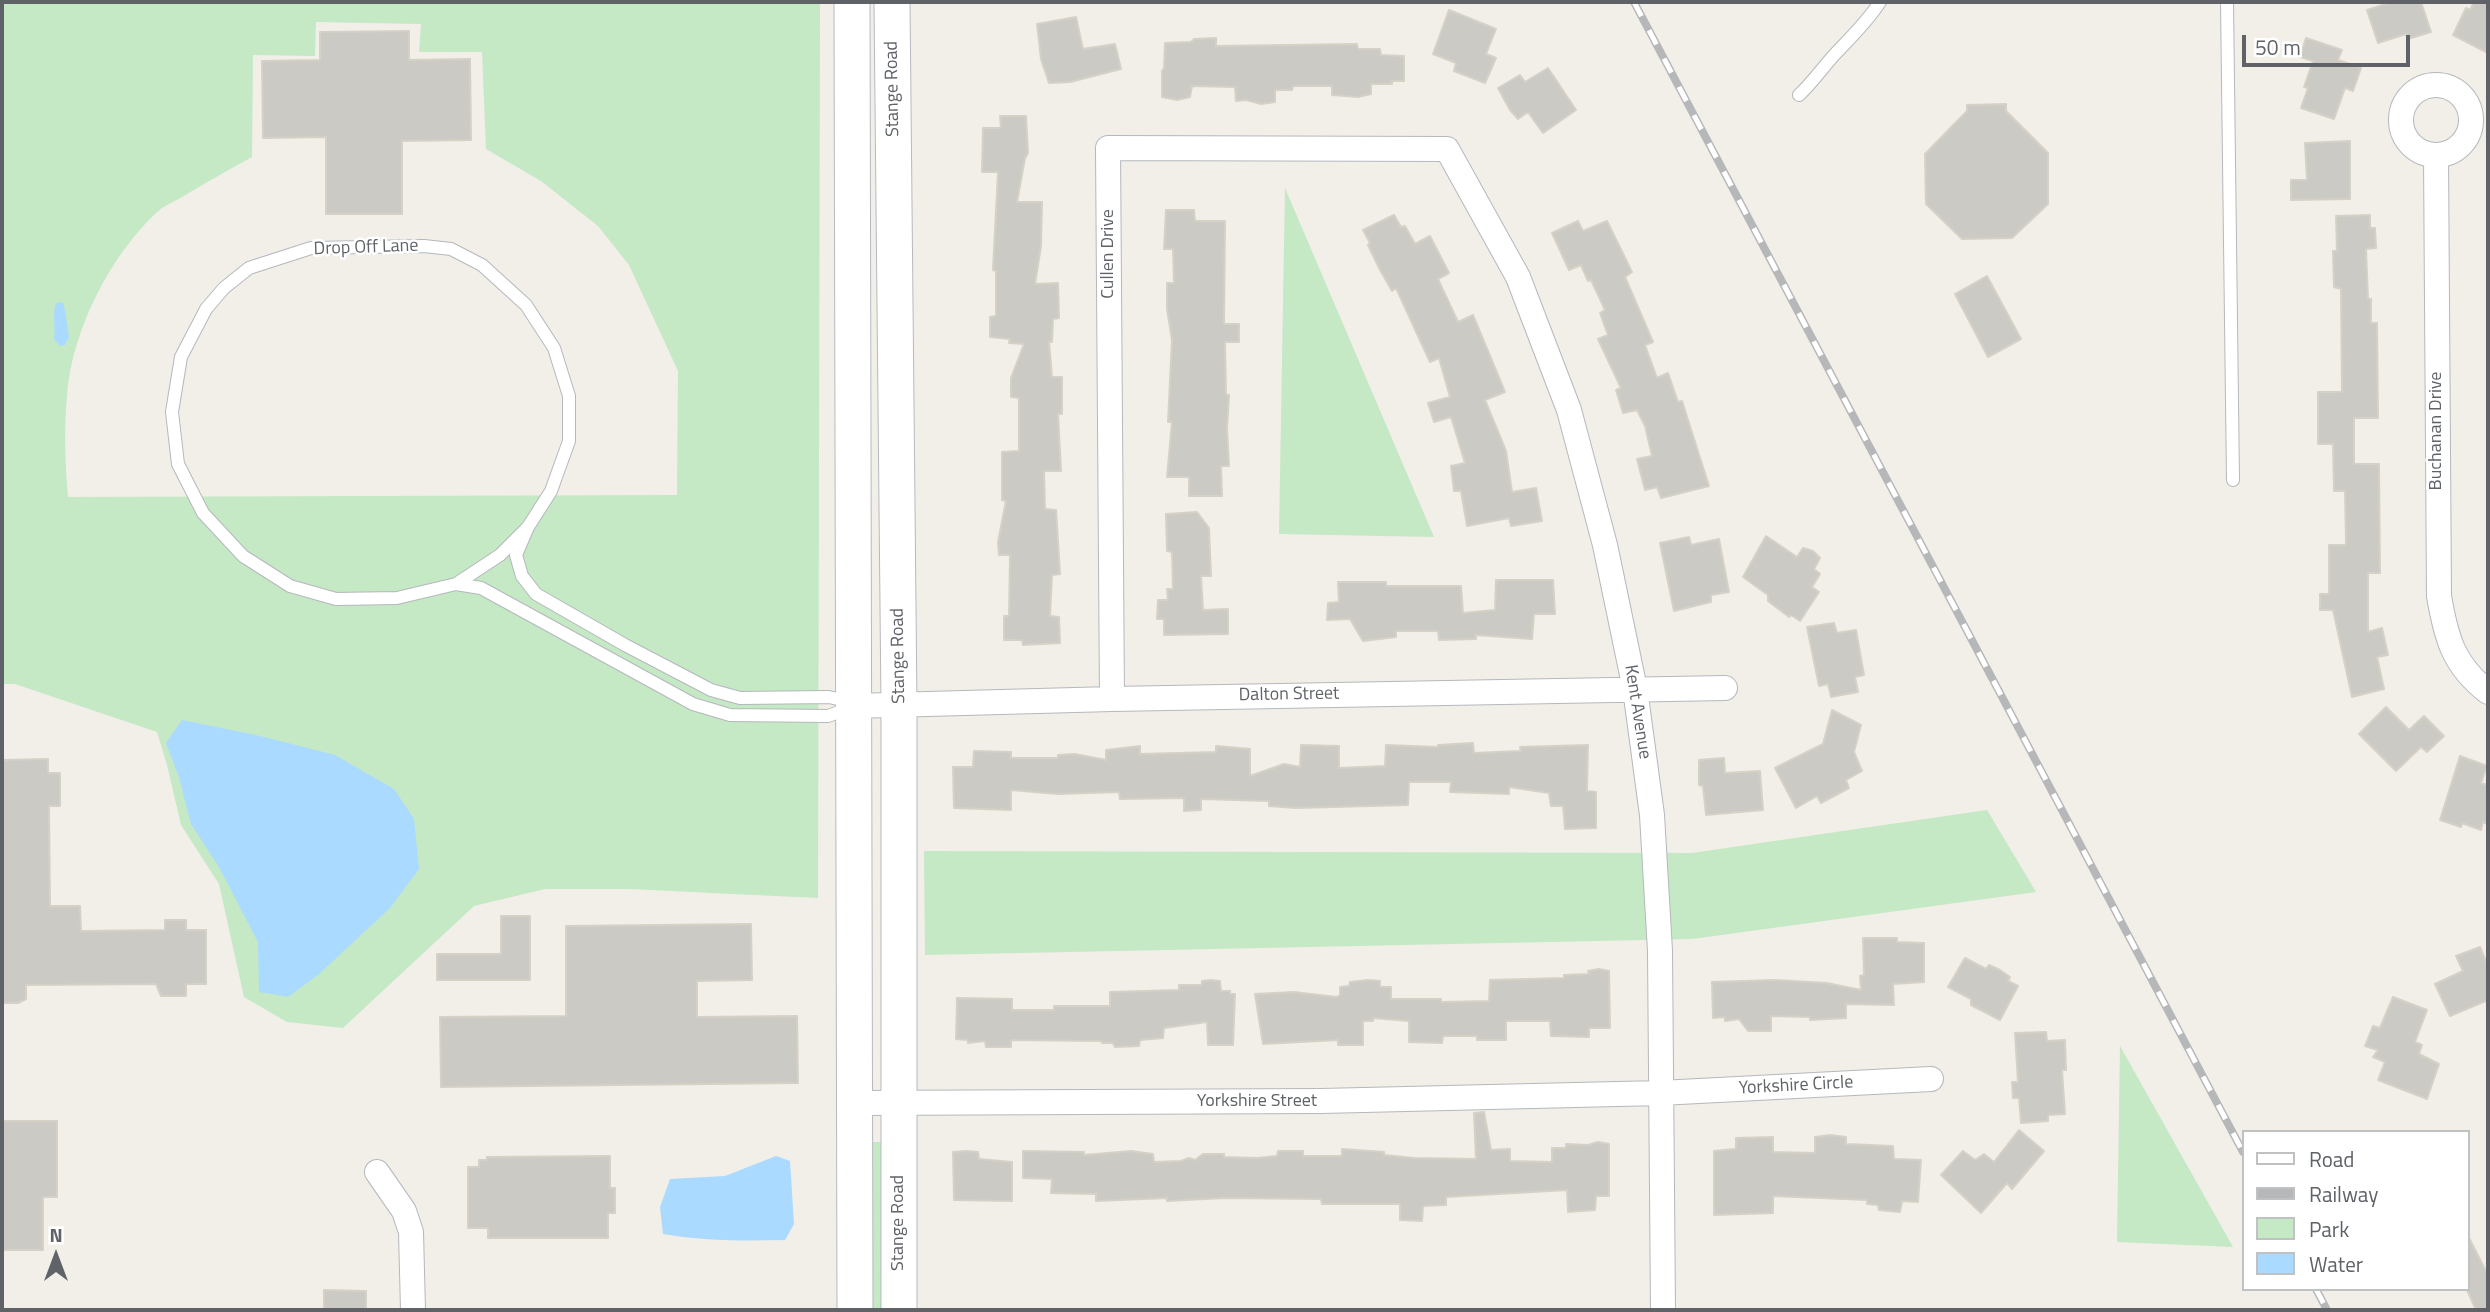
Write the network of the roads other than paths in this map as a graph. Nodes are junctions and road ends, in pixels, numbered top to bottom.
1 (852, 2) edge
2 (892, 2) edge
3 (1880, 2) edge
4 (2227, 2) edge
5 (1799, 96) dead end
6 (1447, 149) joint
7 (2436, 155) dead end
8 (2233, 480) dead end
9 (528, 527) junction
10 (456, 584) junction
11 (1725, 688) dead end
12 (1635, 689) junction
13 (2488, 692) edge
14 (1112, 699) junction
15 (853, 706) junction
16 (899, 706) junction
17 (1931, 1079) dead end
18 (1660, 1093) junction
19 (854, 1103) junction
20 (898, 1103) junction
21 (377, 1172) dead end
22 (413, 1310) edge
23 (855, 1310) edge
24 (899, 1310) edge
25 (1662, 1310) edge

1 - 15 main road
2 - 16 main road, Stange Road
3 - 5 lane
4 - 8 lane
6 - 12 street, Kent Avenue
6 - 14 street, Cullen Drive
7 - 13 street, Buchanan Drive
9 - 10 lane
9 - 10 lane, Drop Off Lane
9 - 15 lane
10 - 15 lane
11 - 12 street, Dalton Street
12 - 14 street, Dalton Street
12 - 18 street, Kent Avenue
14 - 16 street, Dalton Street
15 - 16 street, Dalton Street
15 - 19 main road
16 - 20 main road, Stange Road
17 - 18 street, Yorkshire Circle
18 - 20 street, Yorkshire Street
18 - 25 street, Kent Avenue
19 - 20 street, Yorkshire Street
19 - 23 main road
20 - 24 main road, Stange Road
21 - 22 street

